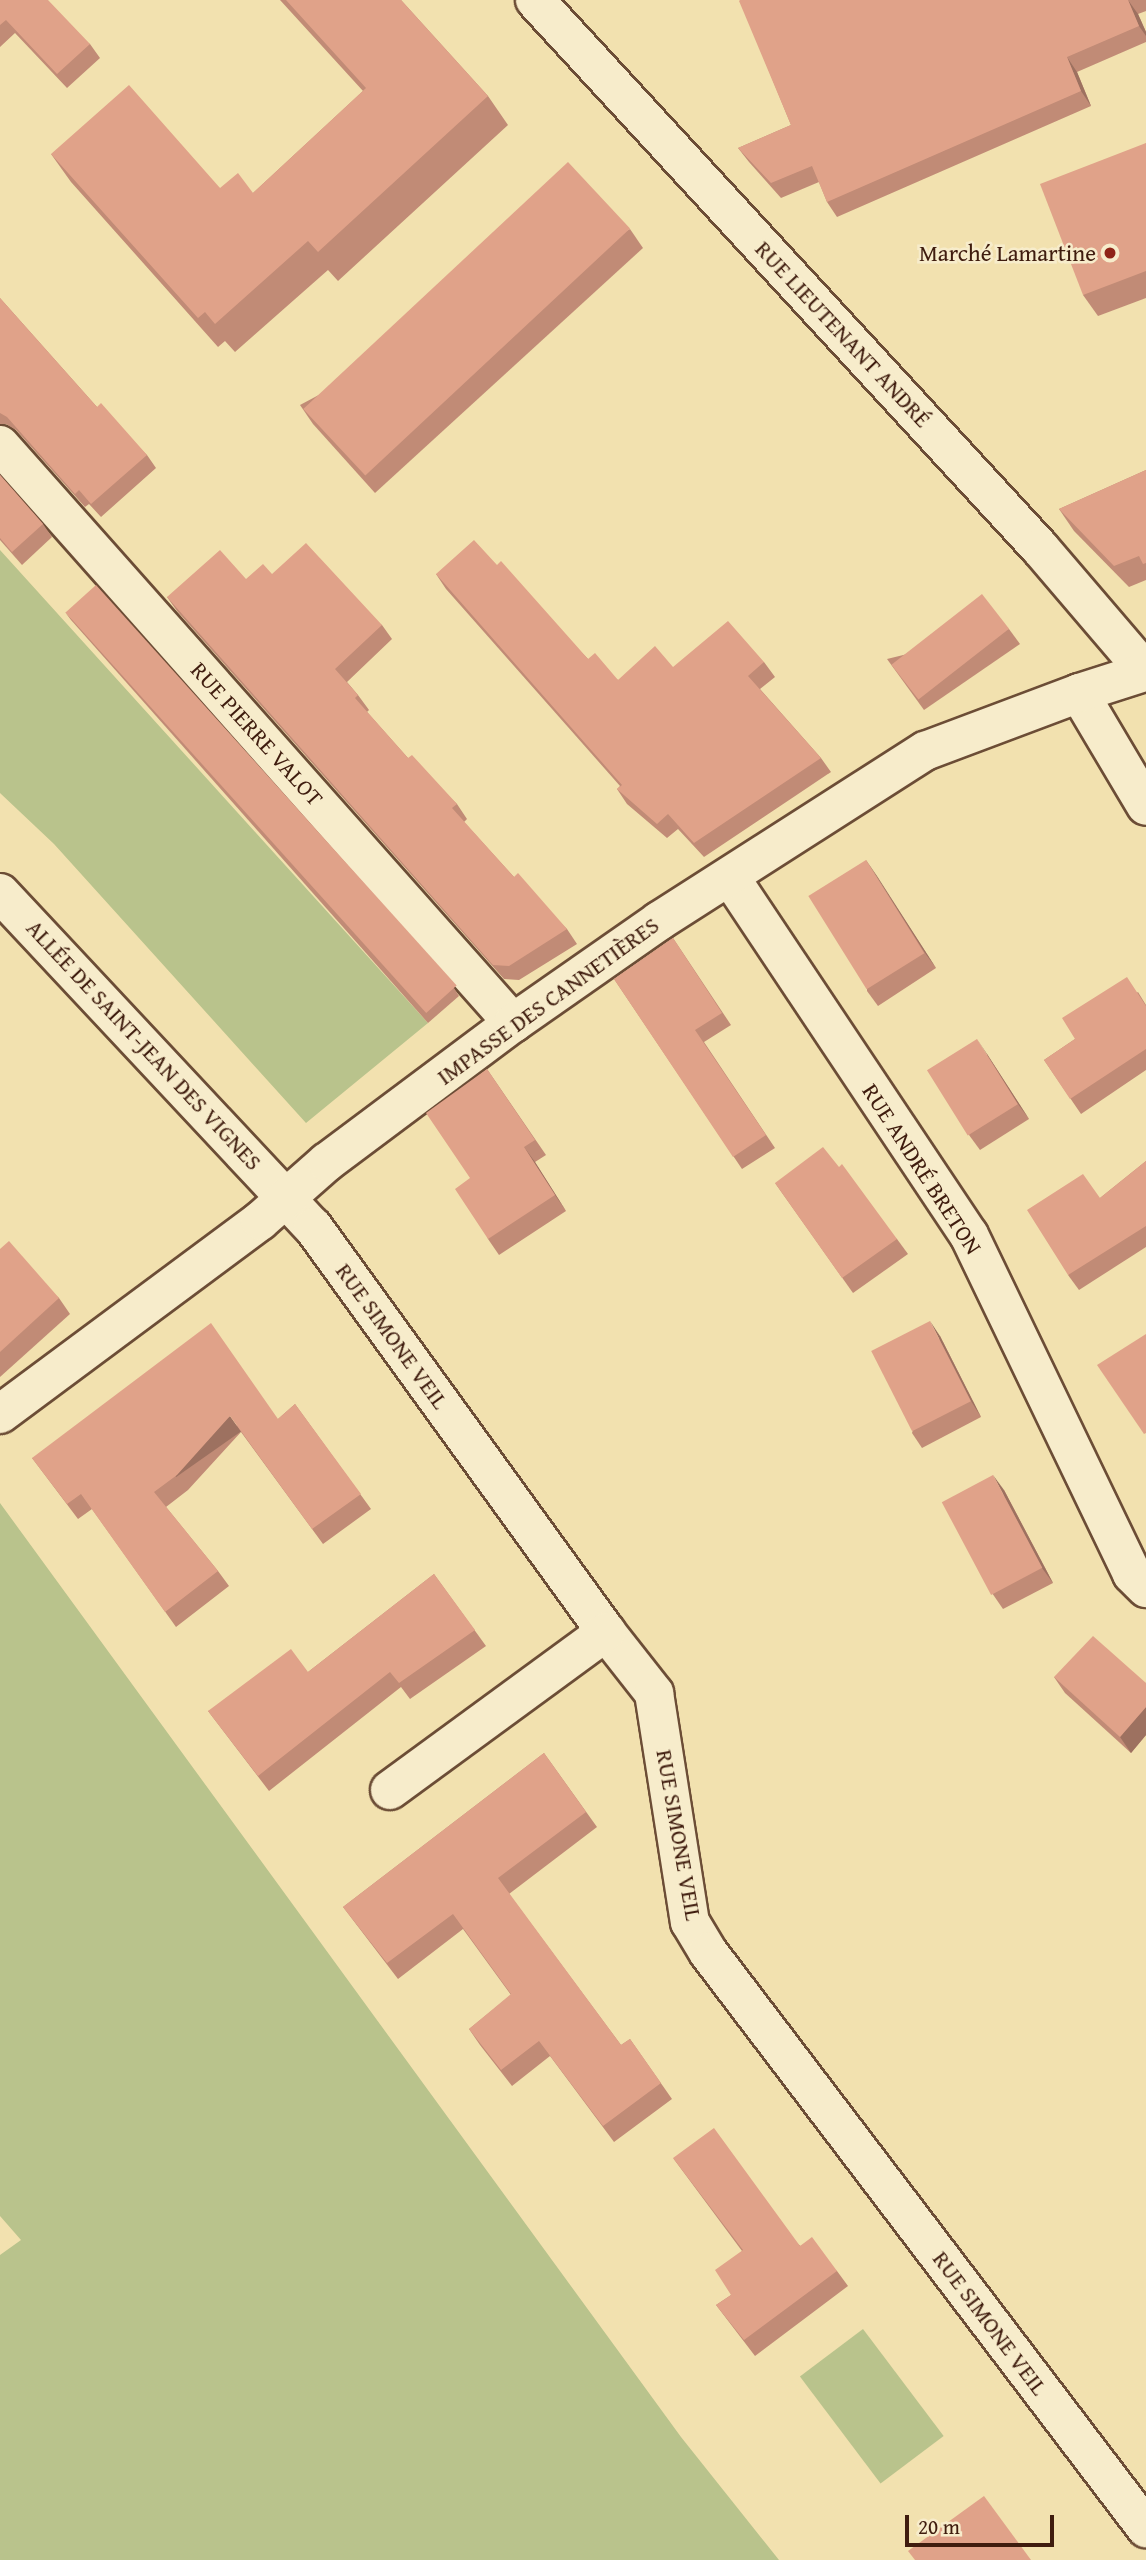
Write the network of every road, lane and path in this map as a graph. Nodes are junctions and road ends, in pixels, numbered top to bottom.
1 (535, 0) edge
2 (0, 445) edge
3 (1146, 672) edge
4 (1079, 693) junction
5 (1146, 806) edge
6 (730, 877) junction
7 (0, 893) edge
8 (513, 1023) junction
9 (287, 1198) junction
10 (0, 1414) edge
11 (1146, 1588) edge
12 (606, 1632) junction
13 (390, 1790) dead end
14 (1146, 2528) edge

1 - 3 street, RUE LIEUTENANT ANDRÉ
2 - 8 street, RUE PIERRE VALOT
3 - 4 street, IMPASSE DES CANNETIÈRES
4 - 5 street
4 - 6 street, IMPASSE DES CANNETIÈRES
6 - 8 street, IMPASSE DES CANNETIÈRES
6 - 11 street, RUE ANDRÉ BRETON
7 - 9 street, ALLÉE DE SAINT-JEAN DES VIGNES
8 - 9 street, IMPASSE DES CANNETIÈRES
9 - 10 street, IMPASSE DES CANNETIÈRES
9 - 12 street, RUE SIMONE VEIL
12 - 13 street
12 - 14 street, RUE SIMONE VEIL

